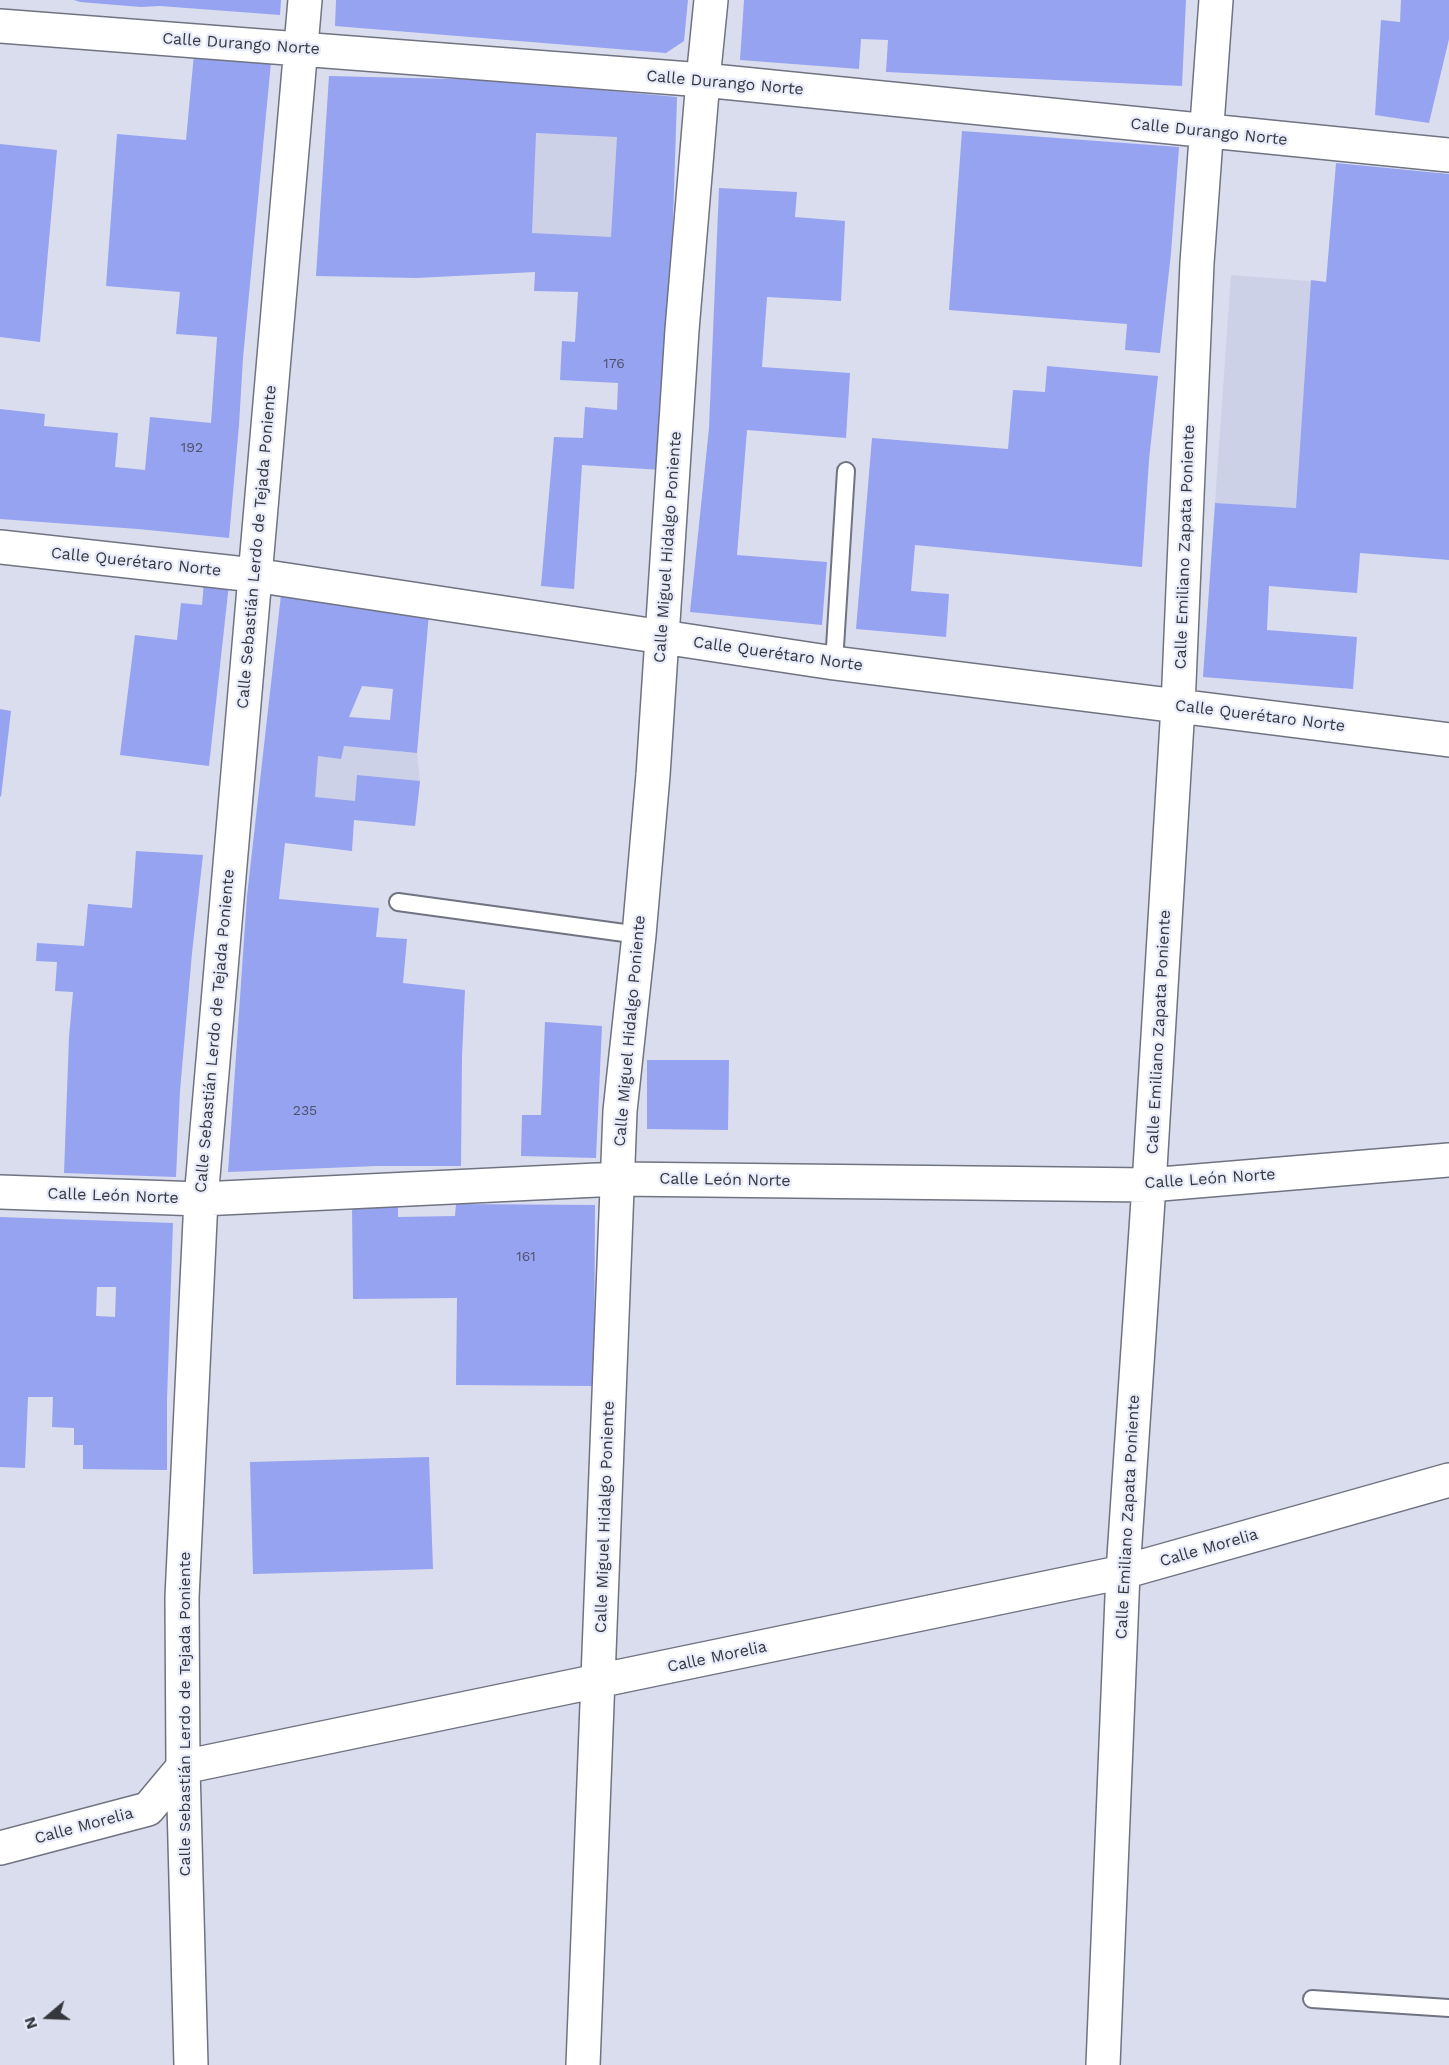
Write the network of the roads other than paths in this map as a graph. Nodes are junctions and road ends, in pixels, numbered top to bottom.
1 (305, 0) edge
2 (711, 0) edge
3 (1216, 0) edge
4 (0, 26) edge
5 (302, 48) junction
6 (703, 80) junction
7 (1206, 132) junction
8 (1449, 155) edge
9 (846, 471) dead end
10 (0, 547) edge
11 (254, 575) junction
12 (662, 637) junction
13 (834, 663) junction
14 (1178, 706) junction
15 (1449, 740) edge
16 (398, 902) dead end
17 (639, 934) junction
18 (1449, 1160) edge
19 (618, 1179) junction
20 (1149, 1185) junction
21 (0, 1192) edge
22 (201, 1199) junction
23 (1449, 1480) edge
24 (1123, 1572) junction
25 (599, 1681) junction
26 (183, 1767) junction
27 (0, 1848) edge
28 (1312, 1999) dead end
29 (1449, 2008) edge
30 (191, 2065) edge
31 (583, 2065) edge
32 (1102, 2065) edge

1 - 5 street, Calle Sebastián Lerdo de Tejada Poniente
2 - 6 street, Calle Miguel Hidalgo Poniente
3 - 7 street, Calle Emiliano Zapata Poniente
4 - 5 street, Calle Durango Norte
5 - 6 street, Calle Durango Norte
5 - 11 street, Calle Sebastián Lerdo de Tejada Poniente
6 - 7 street, Calle Durango Norte
6 - 12 street, Calle Miguel Hidalgo Poniente
7 - 8 street, Calle Durango Norte
7 - 14 street, Calle Emiliano Zapata Poniente
9 - 13 lane
10 - 11 street, Calle Querétaro Norte
11 - 12 street, Calle Querétaro Norte
11 - 22 street, Calle Sebastián Lerdo de Tejada Poniente
12 - 13 street, Calle Querétaro Norte
12 - 17 street, Calle Miguel Hidalgo Poniente
13 - 14 street, Calle Querétaro Norte
14 - 15 street, Calle Querétaro Norte
14 - 20 street, Calle Emiliano Zapata Poniente
16 - 17 lane
17 - 19 street, Calle Miguel Hidalgo Poniente
18 - 20 street, Calle León Norte
19 - 20 street, Calle León Norte
19 - 22 street, Calle León Norte
19 - 25 street, Calle Miguel Hidalgo Poniente
20 - 24 street, Calle Emiliano Zapata Poniente
21 - 22 street, Calle León Norte
22 - 26 street, Calle Sebastián Lerdo de Tejada Poniente
23 - 24 street, Calle Morelia
24 - 25 street, Calle Morelia
24 - 32 street, Calle Emiliano Zapata Poniente
25 - 26 street, Calle Morelia
25 - 31 street, Calle Miguel Hidalgo Poniente
26 - 27 street, Calle Morelia
26 - 30 street, Calle Sebastián Lerdo de Tejada Poniente
28 - 29 lane

